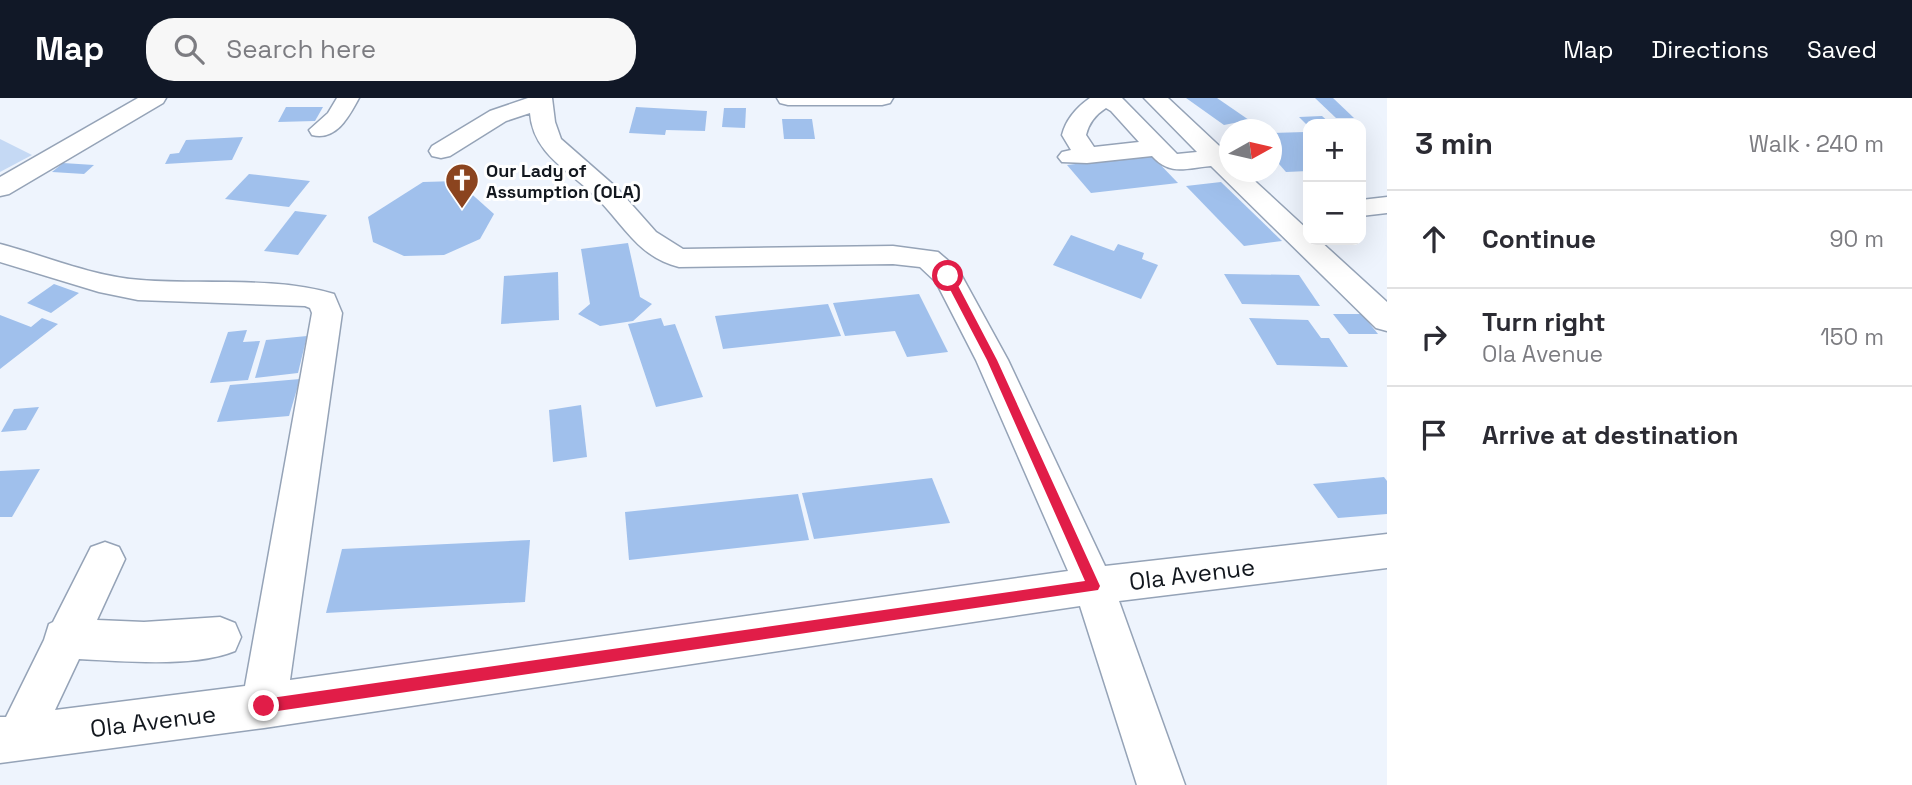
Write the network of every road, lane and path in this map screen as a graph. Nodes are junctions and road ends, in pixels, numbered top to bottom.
1 (155, 98) edge
2 (348, 98) edge
3 (789, 98) edge
4 (882, 98) edge
5 (1155, 98) edge
6 (542, 100) edge
7 (321, 130) dead end
8 (1157, 148) junction
9 (441, 151) dead end
10 (1219, 160) edge
11 (1219, 166) edge
12 (1242, 182) edge
13 (0, 188) edge
14 (1387, 205) edge
15 (1366, 207) edge
16 (1303, 213) edge
17 (1277, 216) junction
18 (0, 253) edge
19 (1387, 320) edge
20 (1387, 551) edge
21 (104, 559) dead end
22 (1094, 586) junction
23 (220, 636) dead end
24 (64, 638) junction
25 (264, 706) junction
26 (9, 739) edge
27 (1161, 785) edge

1 - 13 street
2 - 7 street
3 - 4 street
5 - 10 street
6 - 9 street
6 - 22 street
8 - 8 street
8 - 11 street
12 - 17 street
14 - 15 street
16 - 17 street
17 - 19 street
18 - 25 street
20 - 22 street, Ola Avenue
21 - 24 street
22 - 25 street, Ola Avenue
22 - 27 street
23 - 24 street
24 - 26 street
25 - 26 street, Ola Avenue

